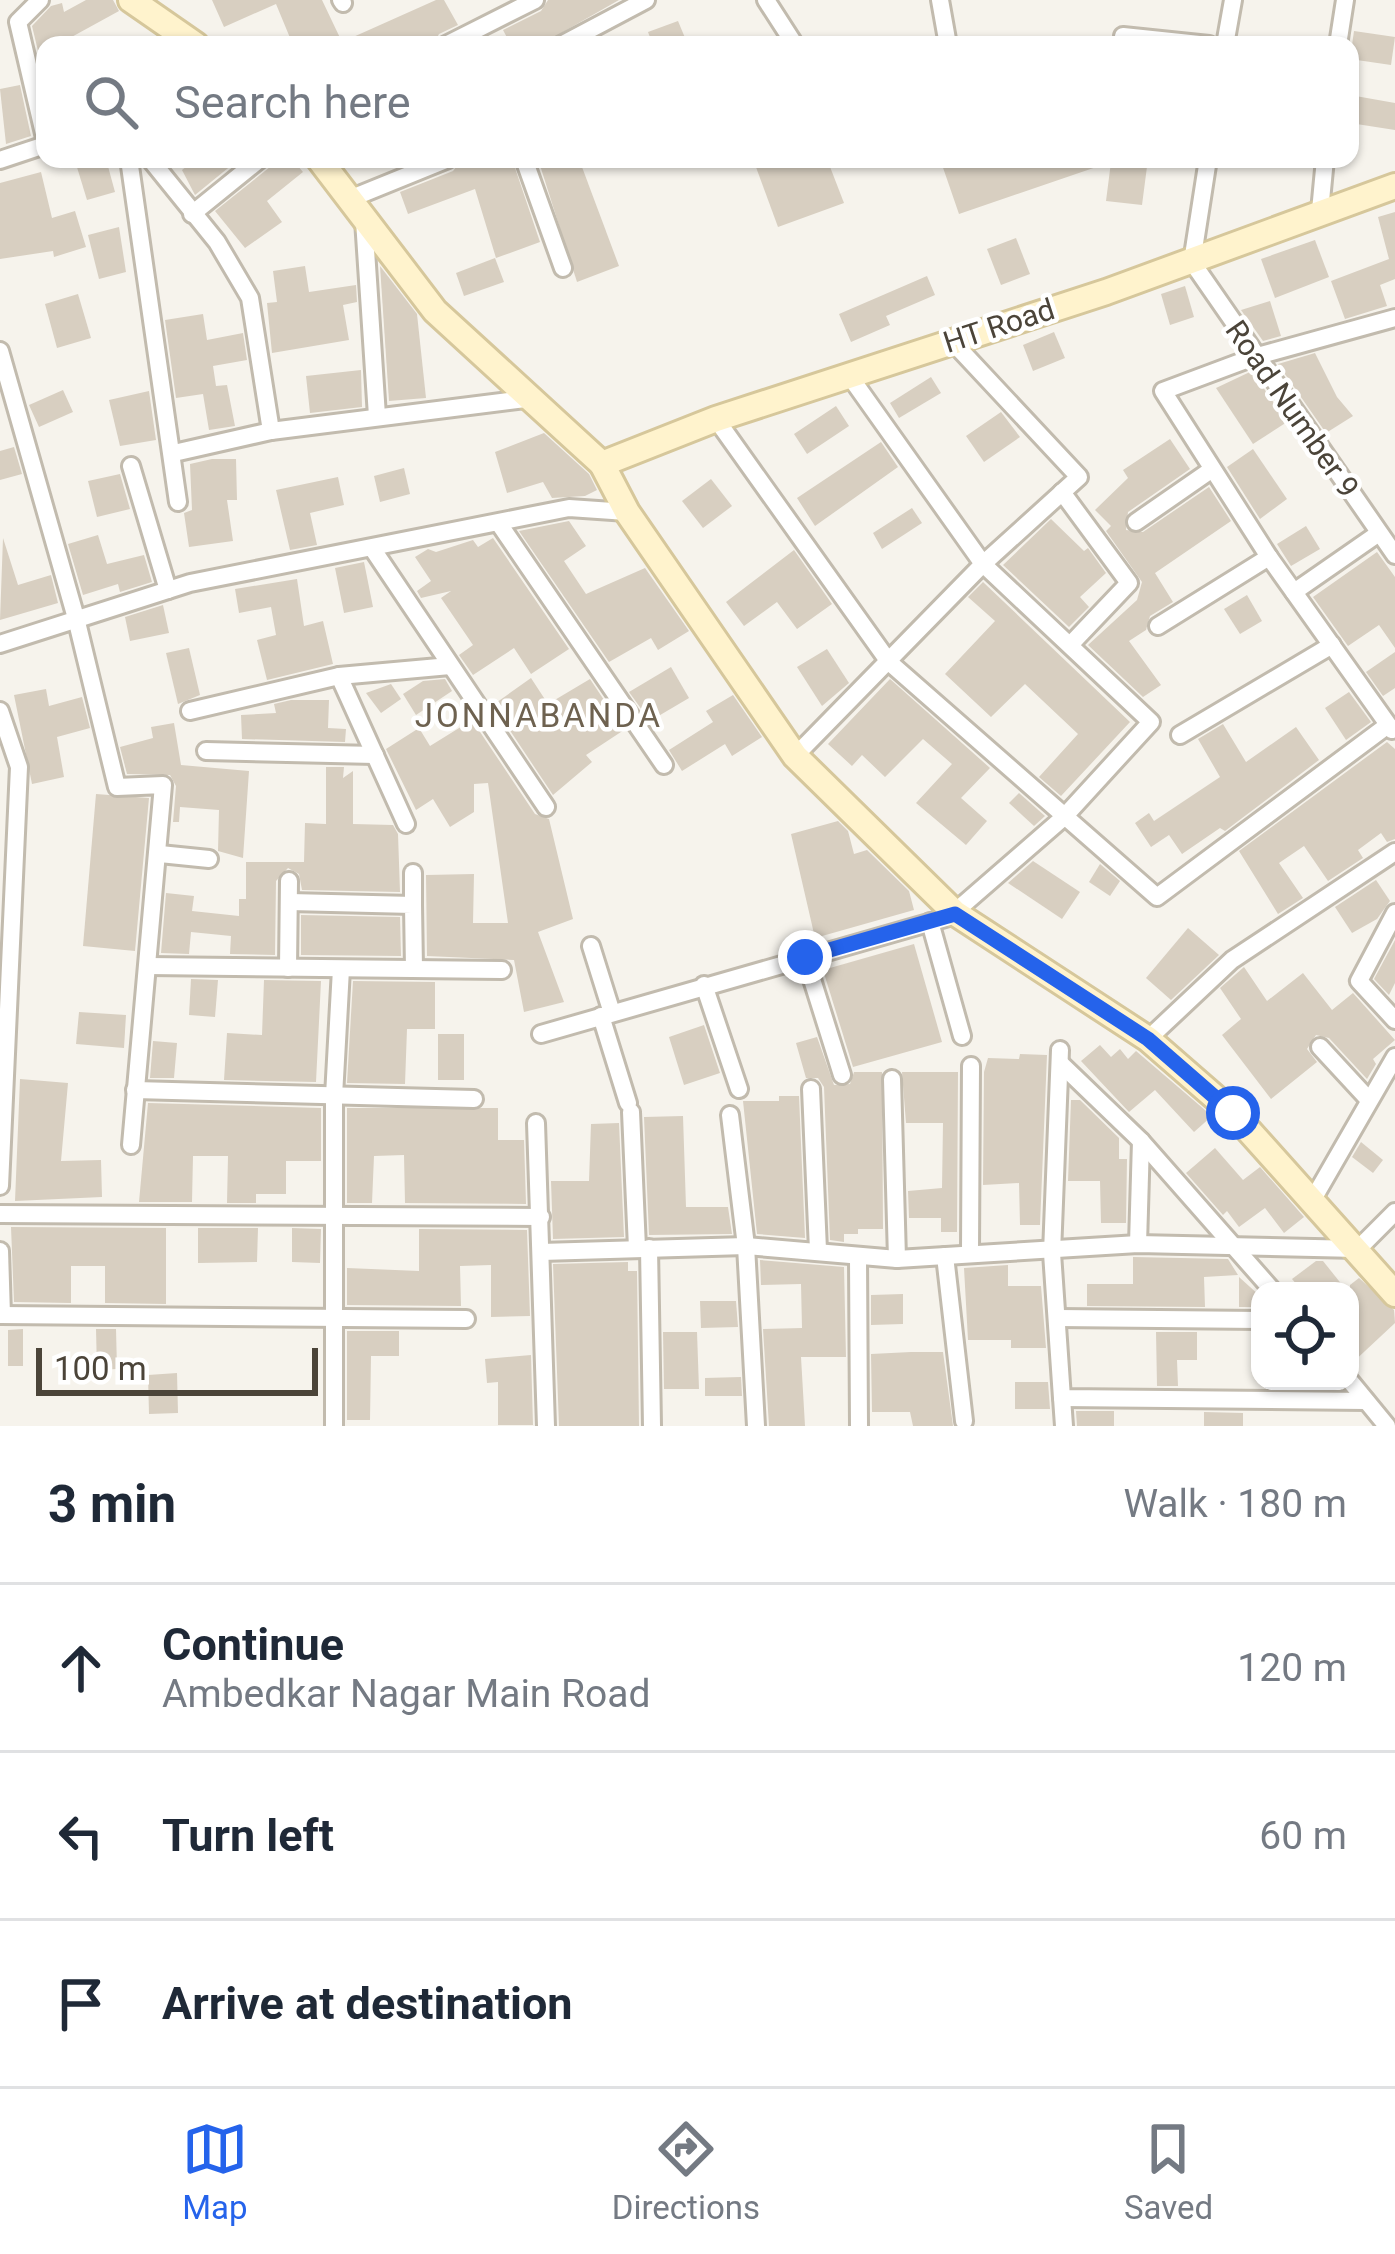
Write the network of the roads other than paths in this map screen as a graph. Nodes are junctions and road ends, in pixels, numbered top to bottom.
1 (40, 0) edge
2 (131, 0) edge
3 (535, 0) edge
4 (646, 0) edge
5 (766, 0) edge
6 (940, 0) edge
7 (1233, 0) edge
8 (1345, 0) edge
9 (183, 36) edge
10 (464, 36) edge
11 (578, 36) edge
12 (789, 36) edge
13 (946, 36) edge
14 (1227, 36) edge
15 (1339, 36) edge
16 (36, 101) edge
17 (36, 145) edge
18 (0, 160) edge
19 (130, 168) edge
20 (157, 168) edge
21 (249, 168) edge
22 (326, 168) edge
23 (431, 168) edge
24 (527, 168) edge
25 (1207, 168) edge
26 (1324, 168) edge
27 (1395, 186) edge
28 (356, 209) junction
29 (1321, 211) junction
30 (193, 214) junction
31 (1192, 262) junction
32 (563, 268) dead end
33 (1395, 318) edge
34 (950, 339) junction
35 (0, 351) edge
36 (1253, 357) junction
37 (851, 378) junction
38 (533, 398) junction
39 (376, 416) junction
40 (716, 419) junction
41 (271, 431) junction
42 (174, 453) junction
43 (602, 464) junction
44 (131, 466) dead end
45 (1211, 470) junction
46 (1062, 492) junction
47 (178, 502) dead end
48 (626, 512) junction
49 (1136, 522) dead end
50 (500, 525) junction
51 (1379, 533) junction
52 (372, 548) junction
53 (1395, 555) edge
54 (1269, 557) junction
55 (983, 564) junction
56 (168, 590) junction
57 (1294, 592) junction
58 (76, 618) junction
59 (1158, 626) dead end
60 (0, 644) edge
61 (1071, 644) junction
62 (1331, 645) junction
63 (889, 662) junction
64 (450, 666) junction
65 (339, 676) junction
66 (0, 711) edge
67 (190, 712) dead end
68 (1392, 729) edge
69 (1180, 735) dead end
70 (206, 752) dead end
71 (375, 755) junction
72 (796, 756) junction
73 (664, 766) dead end
74 (546, 806) dead end
75 (1064, 817) junction
76 (406, 824) dead end
77 (1395, 852) edge
78 (160, 854) junction
79 (209, 859) dead end
80 (413, 873) dead end
81 (289, 881) dead end
82 (290, 902) junction
83 (413, 905) junction
84 (1395, 913) edge
85 (955, 914) junction
86 (929, 922) junction
87 (591, 946) dead end
88 (805, 957) junction
89 (148, 966) junction
90 (288, 968) junction
91 (341, 969) junction
92 (414, 969) junction
93 (502, 970) dead end
94 (704, 985) junction
95 (606, 1014) junction
96 (1395, 1020) edge
97 (541, 1034) dead end
98 (962, 1036) dead end
99 (1148, 1039) junction
100 (1320, 1047) dead end
101 (1395, 1057) edge
102 (971, 1066) dead end
103 (842, 1076) dead end
104 (892, 1079) dead end
105 (739, 1089) dead end
106 (811, 1089) dead end
107 (135, 1090) junction
108 (334, 1096) junction
109 (474, 1099) dead end
110 (1369, 1100) junction
111 (730, 1114) dead end
112 (536, 1124) dead end
113 (1141, 1141) junction
114 (131, 1145) dead end
115 (0, 1186) edge
116 (1312, 1201) junction
117 (1395, 1211) edge
118 (0, 1214) edge
119 (337, 1216) junction
120 (542, 1217) junction
121 (1138, 1244) junction
122 (746, 1246) junction
123 (643, 1248) junction
124 (818, 1250) junction
125 (1238, 1250) junction
126 (1358, 1250) junction
127 (0, 1251) edge
128 (970, 1251) junction
129 (542, 1252) junction
130 (1052, 1253) junction
131 (945, 1256) junction
132 (858, 1258) junction
133 (897, 1259) junction
134 (1265, 1282) edge
135 (1395, 1294) edge
136 (1, 1315) edge
137 (336, 1318) junction
138 (1058, 1318) junction
139 (466, 1319) dead end
140 (1251, 1320) edge
141 (1357, 1390) edge
142 (1062, 1398) junction
143 (1366, 1401) junction
144 (964, 1421) dead end
145 (334, 1426) edge
146 (546, 1426) edge
147 (652, 1426) edge
148 (756, 1426) edge
149 (859, 1426) edge
150 (1064, 1426) edge
151 (1387, 1426) edge

1 - 16 street
2 - 9 street
3 - 10 street
4 - 11 street
5 - 12 street
6 - 13 street
7 - 14 street
8 - 15 street
17 - 18 street
19 - 42 street
20 - 30 street
21 - 30 street
22 - 28 street
23 - 28 street
24 - 32 street
25 - 31 street
26 - 29 street
27 - 29 street, HT Road
28 - 38 street
28 - 39 street
29 - 31 street, HT Road
30 - 41 street
31 - 34 street, HT Road
31 - 36 street, Road Number 9
33 - 36 street
34 - 37 street, HT Road
34 - 46 street
35 - 58 street
36 - 45 street
36 - 51 street, Road Number 9
37 - 40 street, HT Road
37 - 55 street
38 - 39 street
38 - 43 street
39 - 41 street
40 - 43 street, HT Road
40 - 63 street
41 - 42 street
42 - 47 street
43 - 48 street
44 - 56 street
45 - 49 street
45 - 54 street
46 - 55 street
46 - 61 street
48 - 50 street
48 - 72 street
50 - 52 street
50 - 73 street
51 - 53 street, Road Number 9
51 - 57 street
52 - 56 street
52 - 64 street
54 - 57 street
54 - 59 street
55 - 61 street
55 - 63 street
56 - 58 street
57 - 62 street
58 - 60 street
58 - 78 street
61 - 75 street
62 - 68 street
62 - 69 street
63 - 72 street
63 - 75 street
64 - 65 street
64 - 74 street
65 - 67 street
65 - 71 street
66 - 115 street
68 - 75 street
70 - 71 street
71 - 76 street
72 - 85 street
75 - 85 street
77 - 99 street
78 - 79 street
78 - 89 street
80 - 83 street
81 - 82 street
82 - 83 street
82 - 90 street
83 - 92 street
84 - 96 street
85 - 86 street
85 - 99 street
86 - 88 street
86 - 98 street
87 - 95 street
88 - 94 street
88 - 103 street
89 - 90 street
89 - 107 street
90 - 91 street
91 - 92 street
91 - 108 street
92 - 93 street
94 - 95 street
94 - 105 street
95 - 97 street
95 - 123 street
99 - 116 street
100 - 110 street
101 - 110 street
102 - 128 street
104 - 133 street
106 - 124 street
107 - 108 street
107 - 114 street
108 - 109 street
108 - 119 street
110 - 116 street
111 - 122 street
112 - 120 street
113 - 121 street
113 - 125 street
113 - 130 street
116 - 126 street
117 - 126 street
118 - 119 street
119 - 120 street
119 - 137 street
120 - 129 street
121 - 125 street
121 - 130 street
122 - 123 street
122 - 124 street
122 - 148 street
123 - 129 street
123 - 147 street
124 - 132 street
125 - 126 street
125 - 134 street
126 - 135 street
127 - 136 street
128 - 130 street
128 - 131 street
129 - 146 street
130 - 138 street
131 - 133 street
131 - 144 street
132 - 133 street
132 - 149 street
136 - 137 street
137 - 139 street
137 - 145 street
138 - 140 street
138 - 142 street
141 - 143 street
142 - 143 street
142 - 150 street
143 - 151 street

